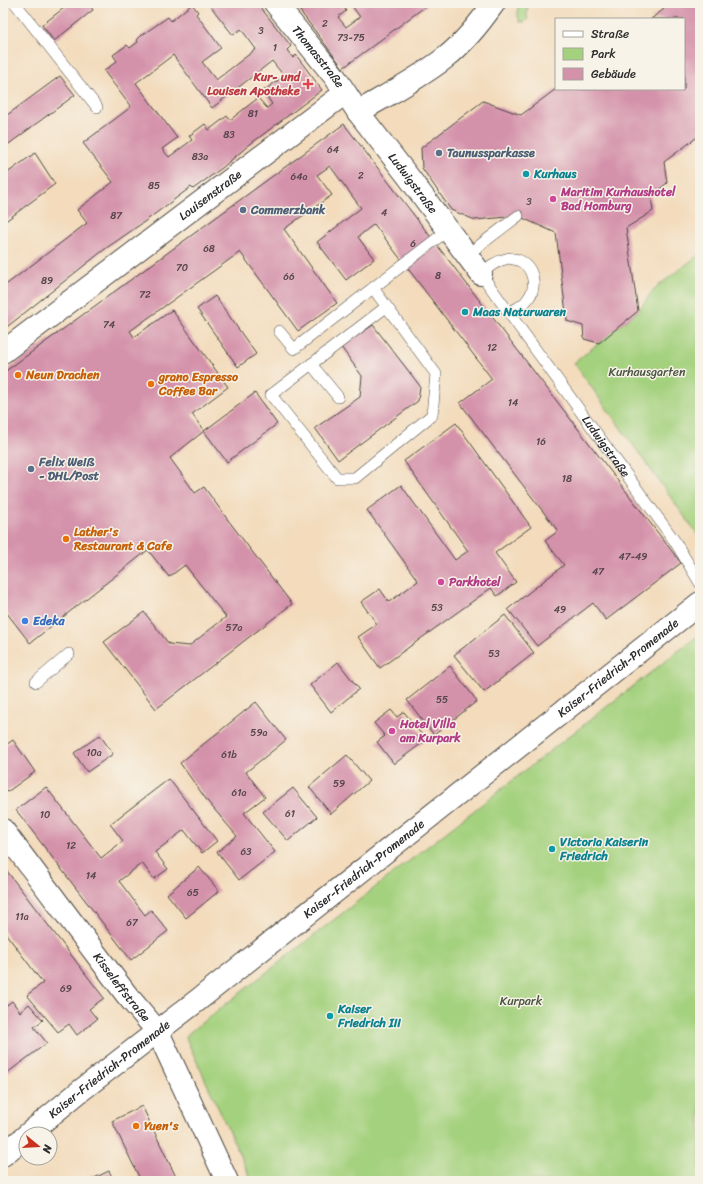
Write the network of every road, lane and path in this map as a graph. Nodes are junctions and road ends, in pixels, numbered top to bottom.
1 (15, 3) edge
2 (275, 3) edge
3 (494, 3) edge
4 (345, 93) junction
5 (97, 106) dead end
6 (358, 112) junction
7 (518, 216) dead end
8 (448, 230) junction
9 (467, 255) junction
10 (480, 274) junction
11 (373, 288) junction
12 (386, 307) junction
13 (509, 313) junction
14 (279, 331) dead end
15 (3, 352) edge
16 (311, 364) junction
17 (338, 397) dead end
18 (700, 583) edge
19 (700, 603) edge
20 (69, 654) dead end
21 (36, 682) dead end
22 (3, 830) edge
23 (158, 1032) junction
24 (38, 1126) edge
25 (18, 1142) edge
26 (3, 1155) edge
27 (227, 1181) edge

1 - 5 lane
2 - 4 street, Thomasstraße
3 - 6 street
4 - 6 street, Thomasstraße
4 - 15 street, Louisenstraße
6 - 8 street, Ludwigstraße
7 - 9 lane
8 - 9 street, Ludwigstraße
8 - 11 lane
9 - 10 street, Ludwigstraße
10 - 13 lane, Ludwigstraße
10 - 13 lane
11 - 12 lane
11 - 14 lane
12 - 16 lane
12 - 16 lane
13 - 18 lane, Ludwigstraße
16 - 17 lane
19 - 23 street, Kaiser-Friedrich-Promenade
20 - 21 lane
22 - 23 street, Kisseleffstraße
23 - 24 street, Kaiser-Friedrich-Promenade
23 - 27 street, Kisseleffstraße
25 - 26 street, Kaiser-Friedrich-Promenade

